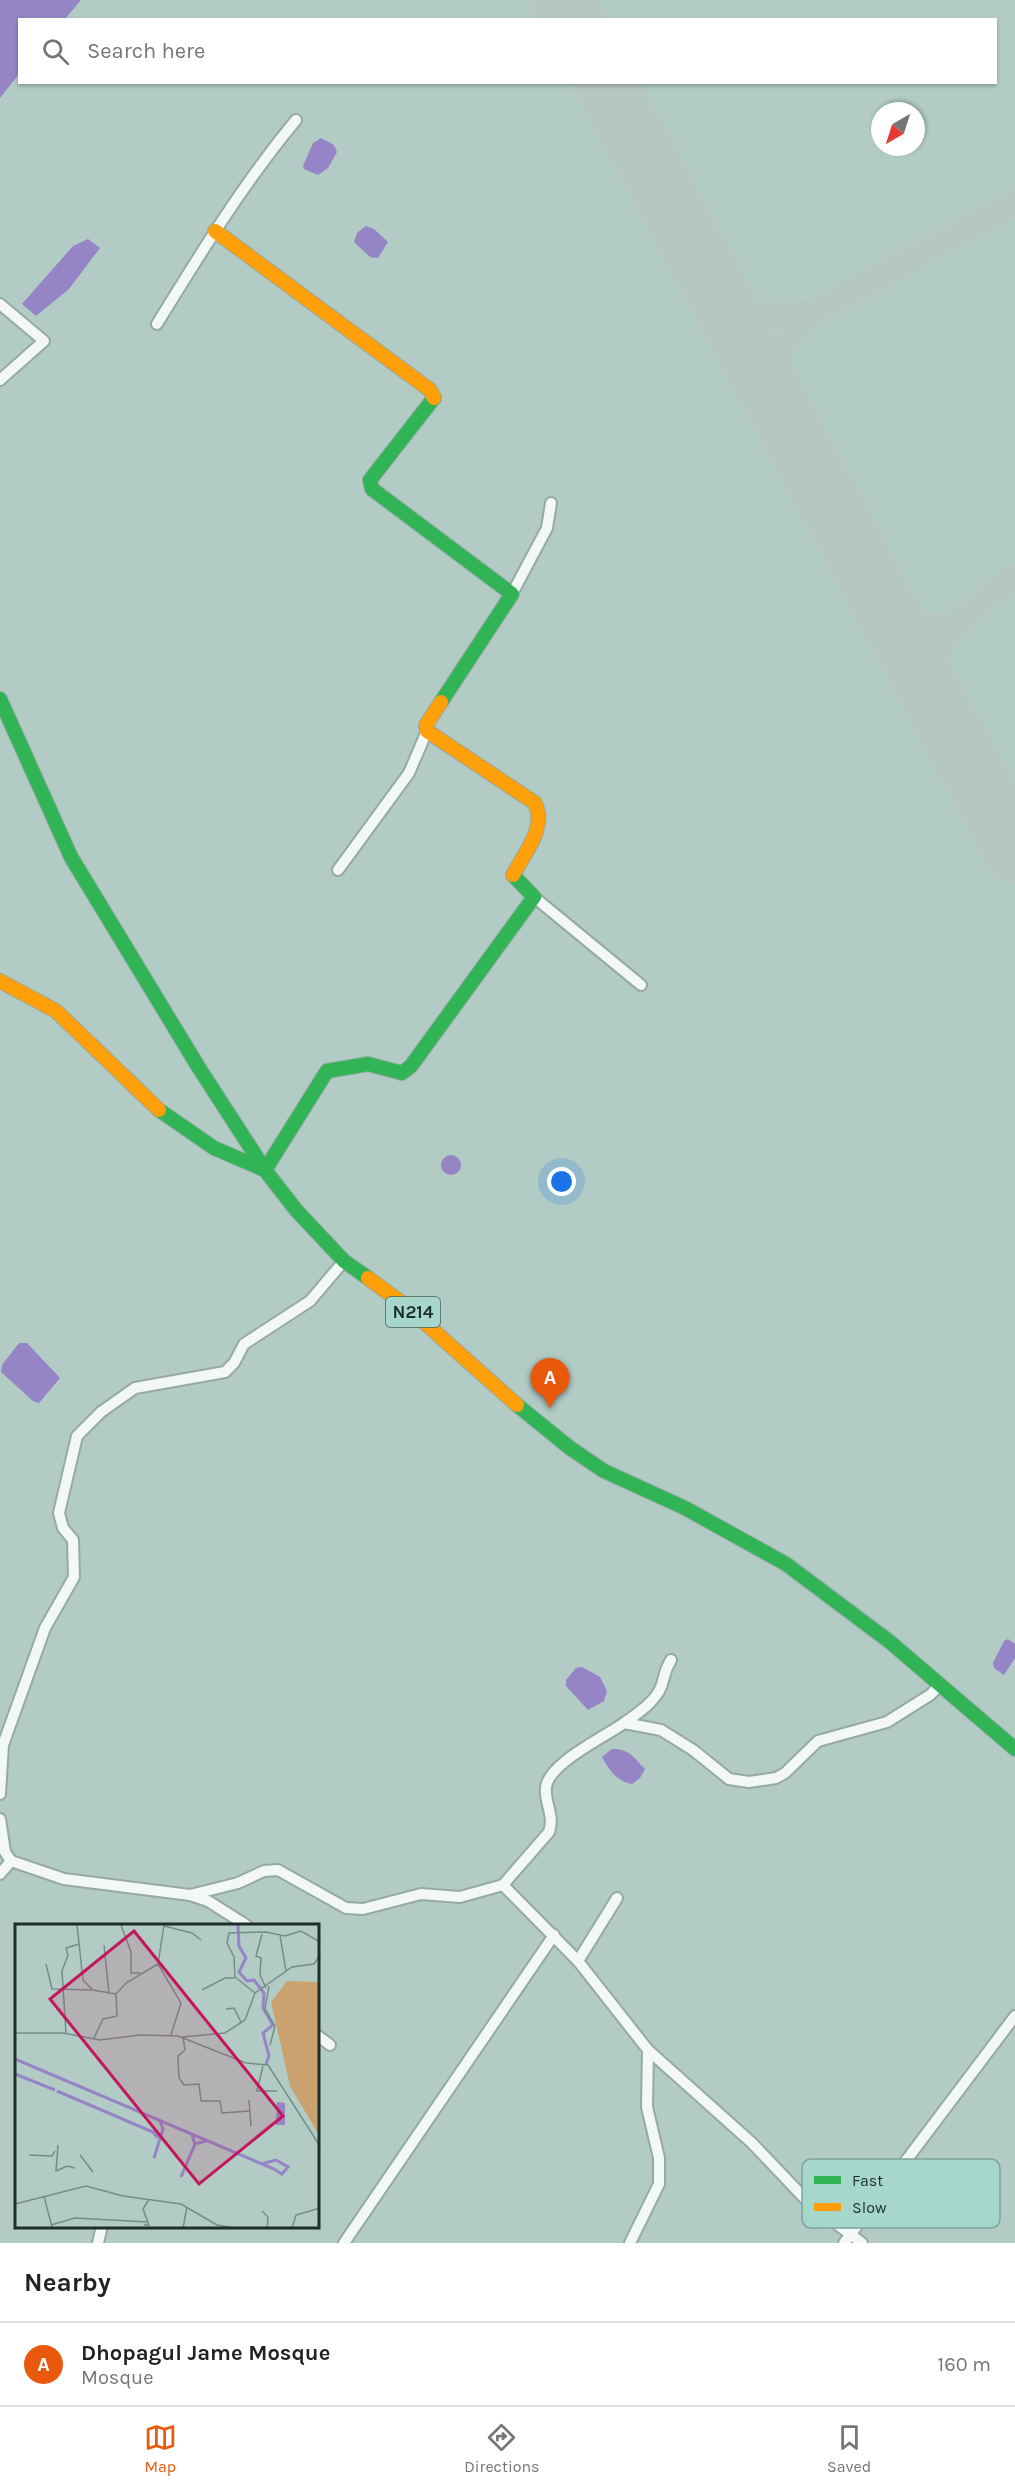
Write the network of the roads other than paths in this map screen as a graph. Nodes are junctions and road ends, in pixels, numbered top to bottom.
1 (296, 120) dead end
2 (215, 231) junction
3 (0, 304) edge
4 (156, 324) dead end
5 (0, 380) edge
6 (551, 503) dead end
7 (512, 594) junction
8 (0, 699) edge
9 (428, 731) junction
10 (338, 870) dead end
11 (534, 897) junction
12 (0, 981) edge
13 (641, 985) dead end
14 (265, 1170) junction
15 (344, 1261) junction
16 (671, 1660) dead end
17 (940, 1685) junction
18 (624, 1723) junction
19 (1015, 1749) edge
20 (0, 1794) edge
21 (0, 1819) edge
22 (11, 1861) junction
23 (0, 1874) edge
24 (503, 1885) junction
25 (190, 1895) junction
26 (617, 1898) dead end
27 (244, 1924) edge
28 (554, 1935) junction
29 (578, 1961) junction
30 (1015, 2016) edge
31 (320, 2038) edge
32 (330, 2045) dead end
33 (648, 2050) junction
34 (907, 2159) edge
35 (802, 2196) edge
36 (102, 2228) edge
37 (847, 2238) edge
38 (98, 2243) edge
39 (344, 2243) edge
40 (630, 2243) edge
41 (862, 2243) edge

1 - 2 street
2 - 4 street
2 - 7 main road
3 - 5 street
6 - 7 street
7 - 9 main road
8 - 14 main road, N214
9 - 10 street
9 - 11 main road
11 - 13 street
11 - 14 main road
12 - 14 main road
14 - 15 main road, N214
15 - 17 main road, N214
15 - 20 street
16 - 18 street
17 - 18 street
17 - 19 main road, N214
18 - 24 street
21 - 22 street
22 - 23 street
22 - 25 street
24 - 25 street
24 - 28 street
25 - 27 street
26 - 29 street
28 - 29 street
28 - 39 street
29 - 33 street
30 - 34 street
31 - 32 street
33 - 35 street
33 - 40 street
36 - 38 street
37 - 41 street

